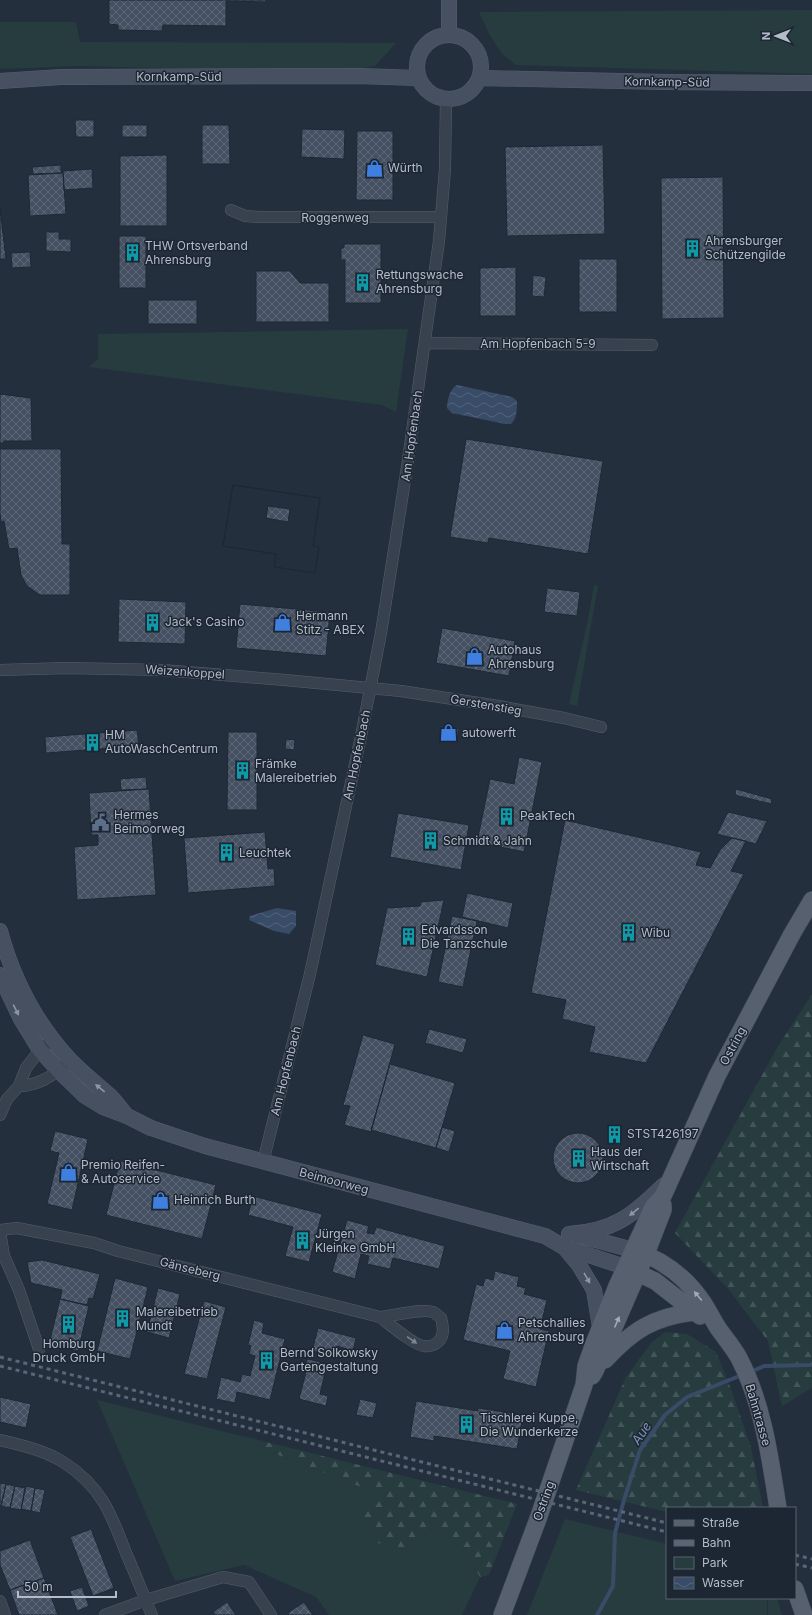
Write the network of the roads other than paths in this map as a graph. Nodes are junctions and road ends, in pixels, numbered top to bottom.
1 (449, 0) edge
2 (449, 34) junction
3 (482, 63) junction
4 (417, 72) junction
5 (480, 78) junction
6 (522, 79) junction
7 (0, 81) edge
8 (812, 83) edge
9 (446, 100) junction
10 (231, 210) dead end
11 (441, 217) junction
12 (425, 343) junction
13 (652, 345) dead end
14 (0, 670) edge
15 (370, 688) junction
16 (601, 727) dead end
17 (812, 900) edge
18 (0, 931) edge
19 (0, 975) edge
20 (52, 1040) junction
21 (40, 1050) junction
22 (70, 1060) junction
23 (59, 1071) junction
24 (19, 1086) junction
25 (0, 1115) edge
26 (127, 1116) junction
27 (263, 1162) junction
28 (673, 1176) junction
29 (0, 1231) edge
30 (566, 1240) junction
31 (639, 1252) junction
32 (631, 1270) junction
33 (694, 1312) junction
34 (380, 1317) junction
35 (600, 1327) junction
36 (719, 1329) junction
37 (39, 1349) dead end
38 (595, 1371) junction
39 (584, 1386) junction
40 (0, 1440) edge
41 (778, 1507) edge
42 (796, 1592) edge
43 (146, 1600) junction
44 (0, 1601) edge
45 (5, 1615) edge
46 (105, 1615) edge
47 (152, 1615) edge
48 (270, 1615) edge
49 (502, 1615) edge
50 (804, 1615) edge

1 - 2 main road
2 - 3 main road
2 - 4 main road
3 - 5 main road
3 - 6 main road, Kornkamp-Süd
4 - 7 main road, Kornkamp-Süd
4 - 9 main road
5 - 6 main road, Kornkamp-Süd
5 - 9 main road
6 - 8 main road, Kornkamp-Süd
9 - 11 street, Am Hopfenbach
10 - 11 street, Roggenweg
11 - 12 street, Am Hopfenbach
12 - 13 street, Am Hopfenbach 5-9
12 - 15 street, Am Hopfenbach
14 - 15 street, Weizenkoppel
15 - 16 street, Gerstenstieg
15 - 27 street, Am Hopfenbach
17 - 28 main road, Ostring
18 - 20 main road, Beimoorweg
19 -> 21 main road, Beimoorweg
20 - 21 street
20 - 22 main road, Beimoorweg
21 - 23 main road, Beimoorweg
21 - 24 street
22 - 23 street
26 -> 22 main road, Beimoorweg
23 - 24 street
23 - 26 main road, Beimoorweg
24 - 25 street
26 - 27 main road, Beimoorweg
27 - 30 main road, Beimoorweg
28 -> 30 main road
28 - 31 main road, Ostring
29 - 34 street, Gänseberg
29 - 37 street
30 - 31 main road, Beimoorweg
30 - 32 main road, Beimoorweg
30 -> 35 main road
31 - 32 main road, Ostring
36 -> 31 main road, Bahntrasse
32 - 33 main road, Bahntrasse
32 - 35 main road, Ostring
38 -> 32 main road, Ostring
33 - 36 main road, Bahntrasse
33 - 38 main road
34 -> 34 street, Gänseberg
35 - 39 main road, Ostring
36 - 41 main road, Bahntrasse
38 - 39 main road, Ostring
39 - 49 main road, Ostring
40 - 43 street
42 - 50 main road
43 - 46 street
43 - 47 street
43 - 48 street
44 - 45 street

